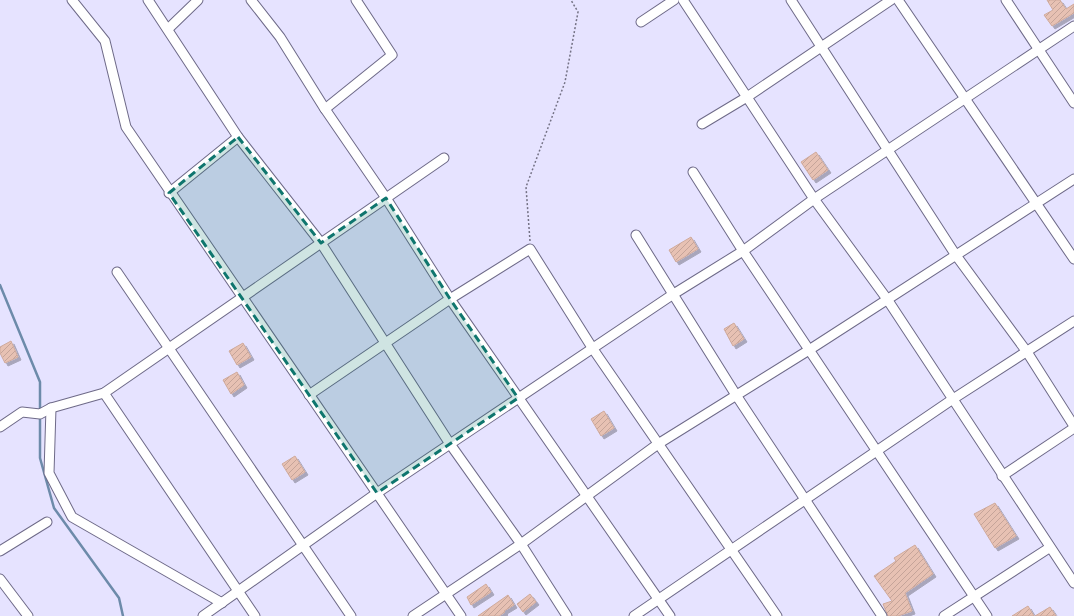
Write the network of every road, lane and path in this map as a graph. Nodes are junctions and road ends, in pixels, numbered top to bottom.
1 (72, 0) edge
2 (148, 0) edge
3 (198, 0) edge
4 (356, 0) edge
5 (571, 0) edge
6 (674, 0) edge
7 (683, 0) edge
8 (791, 0) edge
9 (890, 0) edge
10 (898, 0) edge
11 (1006, 0) edge
12 (256, 2) edge
13 (640, 22) dead end
14 (1074, 26) edge
15 (168, 29) junction
16 (821, 47) junction
17 (1039, 50) junction
18 (747, 97) junction
19 (966, 100) junction
20 (1074, 103) edge
21 (326, 109) junction
22 (702, 124) dead end
23 (238, 137) junction
24 (888, 151) junction
25 (444, 158) dead end
26 (693, 172) dead end
27 (1074, 179) edge
28 (169, 193) junction
29 (386, 198) junction
30 (814, 199) junction
31 (1037, 202) junction
32 (636, 235) dead end
33 (321, 243) junction
34 (530, 249) junction
35 (743, 251) junction
36 (955, 254) junction
37 (1074, 259) edge
38 (117, 272) dead end
39 (672, 295) junction
40 (242, 298) junction
41 (450, 299) junction
42 (887, 299) junction
43 (1074, 321) edge
44 (385, 342) junction
45 (169, 348) junction
46 (593, 349) junction
47 (809, 350) junction
48 (1027, 352) junction
49 (104, 393) junction
50 (309, 395) junction
51 (736, 395) junction
52 (518, 398) junction
53 (954, 399) junction
54 (52, 408) junction
55 (0, 427) edge
56 (1074, 427) edge
57 (450, 444) junction
58 (658, 444) junction
59 (876, 452) junction
60 (1002, 476) junction
61 (377, 493) junction
62 (587, 496) junction
63 (805, 500) junction
64 (46, 522) dead end
65 (302, 544) junction
66 (521, 544) junction
67 (1049, 548) junction
68 (732, 550) junction
69 (0, 551) edge
70 (0, 579) edge
71 (1074, 583) edge
72 (238, 592) junction
73 (446, 594) junction
74 (973, 596) junction
75 (659, 599) junction
76 (222, 603) junction
77 (28, 616) edge
78 (203, 616) edge
79 (255, 616) edge
80 (351, 616) edge
81 (412, 616) edge
82 (461, 616) edge
83 (567, 616) edge
84 (634, 616) edge
85 (670, 616) edge
86 (777, 616) edge
87 (882, 616) edge
88 (944, 616) edge
89 (987, 616) edge

1 - 28 street
2 - 15 street
3 - 15 street
4 - 21 street
5 - 34 path
6 - 13 street
7 - 18 street
8 - 16 street
9 - 16 street
10 - 19 street
11 - 17 street
12 - 21 street
14 - 17 street
15 - 23 street
16 - 18 street
16 - 24 street
17 - 19 street
17 - 20 street
18 - 22 street
18 - 30 street
19 - 24 street
19 - 31 street
21 - 29 street
23 - 28 street
23 - 33 street
24 - 30 street
24 - 36 street
25 - 29 street
26 - 35 street
27 - 31 street
28 - 40 street
29 - 33 street
29 - 41 street
30 - 35 street
30 - 42 street
31 - 36 street
31 - 37 street
32 - 39 street
33 - 40 street
33 - 44 street
34 - 41 street
34 - 46 street
35 - 39 street
35 - 47 street
36 - 42 street
36 - 48 street
38 - 45 street
39 - 46 street
39 - 51 street
40 - 45 street
40 - 50 street
41 - 44 street
41 - 52 street
42 - 47 street
42 - 53 street
43 - 48 street
44 - 50 street
44 - 57 street
45 - 49 street
45 - 65 street
46 - 52 street
46 - 58 street
47 - 51 street
47 - 59 street
48 - 53 street
48 - 56 street
49 - 54 street
49 - 72 street
50 - 61 street
51 - 58 street
51 - 63 street
52 - 57 street
52 - 62 street
53 - 59 street
53 - 60 street
54 - 55 street
54 - 76 street
56 - 60 street
57 - 61 street
57 - 66 street
58 - 62 street
58 - 68 street
59 - 63 street
59 - 74 street
60 - 67 street
61 - 65 street
61 - 73 street
62 - 66 street
62 - 75 street
63 - 68 street
63 - 87 street
64 - 69 street
65 - 72 street
65 - 80 street
66 - 73 street
66 - 83 street
67 - 71 street
67 - 74 street
68 - 75 street
68 - 86 street
70 - 77 street
72 - 76 street
72 - 79 street
73 - 81 street
73 - 82 street
74 - 88 street
74 - 89 street
75 - 84 street
75 - 85 street
76 - 78 street

